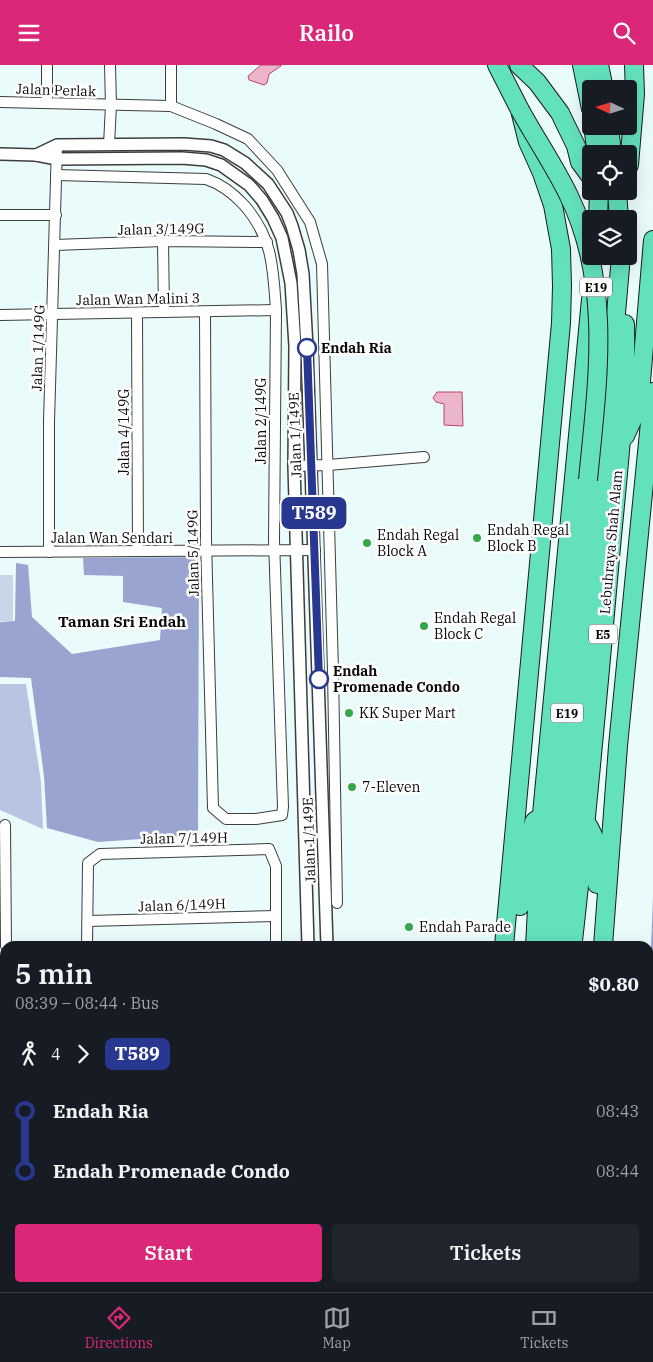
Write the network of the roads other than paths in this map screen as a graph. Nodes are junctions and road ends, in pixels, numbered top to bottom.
1 (47, 65) edge
2 (110, 65) edge
3 (170, 65) edge
4 (497, 65) edge
5 (519, 65) edge
6 (582, 65) edge
7 (598, 65) edge
8 (634, 65) edge
9 (585, 80) edge
10 (602, 80) edge
11 (0, 102) edge
12 (47, 103) junction
13 (111, 105) junction
14 (171, 106) junction
15 (520, 110) junction
16 (57, 145) junction
17 (109, 145) junction
18 (631, 145) edge
19 (0, 154) edge
20 (36, 155) junction
21 (57, 159) junction
22 (582, 165) edge
23 (56, 175) junction
24 (0, 215) edge
25 (56, 215) junction
26 (653, 240) edge
27 (164, 241) junction
28 (267, 242) junction
29 (55, 245) junction
30 (594, 265) edge
31 (621, 265) edge
32 (623, 265) edge
33 (276, 310) junction
34 (205, 311) junction
35 (164, 312) junction
36 (137, 313) junction
37 (53, 314) junction
38 (0, 315) edge
39 (653, 392) edge
40 (620, 447) junction
41 (424, 457) dead end
42 (328, 465) junction
43 (294, 466) junction
44 (312, 466) junction
45 (594, 484) junction
46 (296, 550) junction
47 (315, 550) junction
48 (138, 551) junction
49 (207, 551) junction
50 (275, 551) junction
51 (0, 552) edge
52 (50, 552) junction
53 (542, 814) junction
54 (256, 819) joint
55 (587, 822) junction
56 (5, 825) dead end
57 (337, 903) dead end
58 (276, 916) junction
59 (88, 921) junction
60 (6, 941) edge
61 (88, 941) edge
62 (276, 941) edge
63 (308, 941) edge
64 (327, 941) edge
65 (504, 941) edge
66 (516, 941) edge
67 (535, 941) edge
68 (548, 941) edge
69 (561, 941) edge
70 (574, 941) edge
71 (594, 941) edge
72 (603, 941) edge

1 - 12 street
2 - 13 street
3 - 14 street
4 - 15 highway, E19
5 - 22 highway
6 - 9 highway
7 - 10 highway
8 - 18 highway
11 - 12 street, Jalan Perlak
12 - 13 street, Jalan Perlak
13 - 14 street, Jalan Perlak
13 - 17 street
14 - 42 street
15 - 45 highway, E19, bridge
15 - 65 highway, bridge
16 - 17 street, Jalan 1/149E
16 - 20 street
16 - 21 street, Jalan 1/149G
17 - 44 street, Jalan 1/149E
19 - 20 street, Jalan 1/149E
20 - 21 street, Jalan 1/149E
21 - 23 street, Jalan 1/149G
21 - 43 street, Jalan 1/149E
23 - 25 street, Jalan 1/149G
23 - 28 street, Jalan 2/149G
24 - 25 street
25 - 29 street, Jalan 1/149G
26 - 40 highway
27 - 28 street, Jalan 3/149G
27 - 29 street, Jalan 3/149G
27 - 35 street
28 - 33 street, Jalan 2/149G
29 - 37 street, Jalan 1/149G
30 - 53 highway
31 - 45 highway, E19
32 - 40 highway, Lebuhraya Shah Alam / E5
33 - 34 street, Jalan Wan Malini 3
33 - 50 street, Jalan 2/149G
34 - 35 street, Jalan Wan Malini 3
34 - 49 street, Jalan 5/149G
35 - 36 street, Jalan Wan Malini 3
36 - 37 street, Jalan Wan Malini 3
36 - 48 street, Jalan 4/149G
37 - 38 street, Jalan Wan Malini 3
37 - 52 street, Jalan 1/149G
39 - 72 highway
40 - 55 highway, Lebuhraya Shah Alam / E5
41 - 42 street
42 - 44 street
42 - 57 street
43 - 44 street
43 - 46 street, Jalan 1/149E
44 - 47 street, Jalan 1/149E
45 - 68 highway, E19
45 - 69 highway, E19
46 - 47 street, Jalan Wan Sendari
46 - 50 street, Jalan Wan Sendari
46 - 63 street, Jalan 1/149E
47 - 64 street, Jalan 1/149E
48 - 49 street, Jalan Wan Sendari
48 - 52 street, Jalan Wan Sendari
49 - 50 street, Jalan Wan Sendari
49 - 54 street, Jalan 5/149G
50 - 54 street, Jalan 2/149G
51 - 52 street, Jalan Wan Sendari
53 - 66 highway
53 - 67 highway
55 - 70 highway, Lebuhraya Shah Alam / E5
55 - 71 highway
56 - 60 street
58 - 59 street, Jalan 6/149H
58 - 59 street, Jalan 7/149H
58 - 62 street
59 - 61 street

